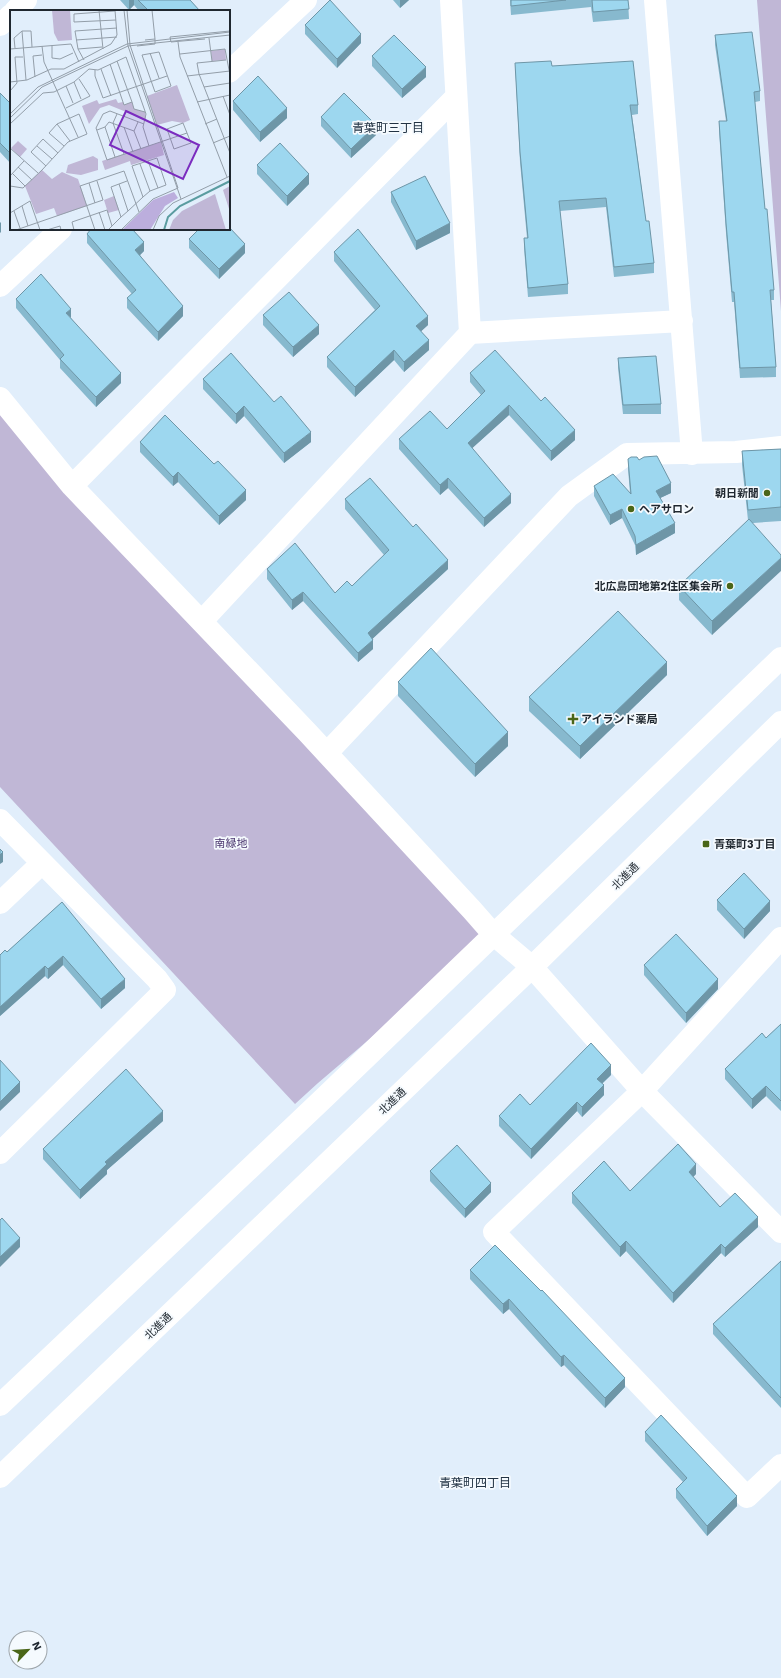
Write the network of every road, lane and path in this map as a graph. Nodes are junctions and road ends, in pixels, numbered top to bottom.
1 (26, 0) edge
2 (306, 0) edge
3 (451, 0) edge
4 (655, 0) edge
5 (16, 10) edge
6 (10, 16) edge
7 (0, 25) edge
8 (230, 71) edge
9 (456, 97) junction
10 (60, 230) edge
11 (0, 286) edge
12 (682, 321) junction
13 (470, 333) junction
14 (0, 398) edge
15 (781, 447) edge
16 (692, 454) junction
17 (72, 486) junction
18 (202, 621) junction
19 (781, 658) edge
20 (781, 722) edge
21 (326, 753) junction
22 (0, 820) edge
23 (42, 863) junction
24 (0, 903) edge
25 (493, 934) junction
26 (781, 938) edge
27 (532, 967) junction
28 (642, 1091) junction
29 (0, 1153) edge
30 (781, 1232) edge
31 (0, 1405) edge
32 (781, 1465) edge
33 (0, 1477) edge

1 - 5 street
2 - 8 street
3 - 9 street
4 - 12 street
6 - 7 street
9 - 13 street
9 - 17 street
10 - 11 street
12 - 13 street
12 - 16 street
13 - 18 street
14 - 17 street
15 - 16 street
16 - 21 street
17 - 18 street
18 - 21 street
19 - 25 street
20 - 27 street, 北進通
21 - 25 street
22 - 23 street
23 - 24 street
23 - 29 street
25 - 27 street
25 - 31 street
26 - 28 street
27 - 28 street
27 - 33 street, 北進通
28 - 30 street
28 - 32 street

